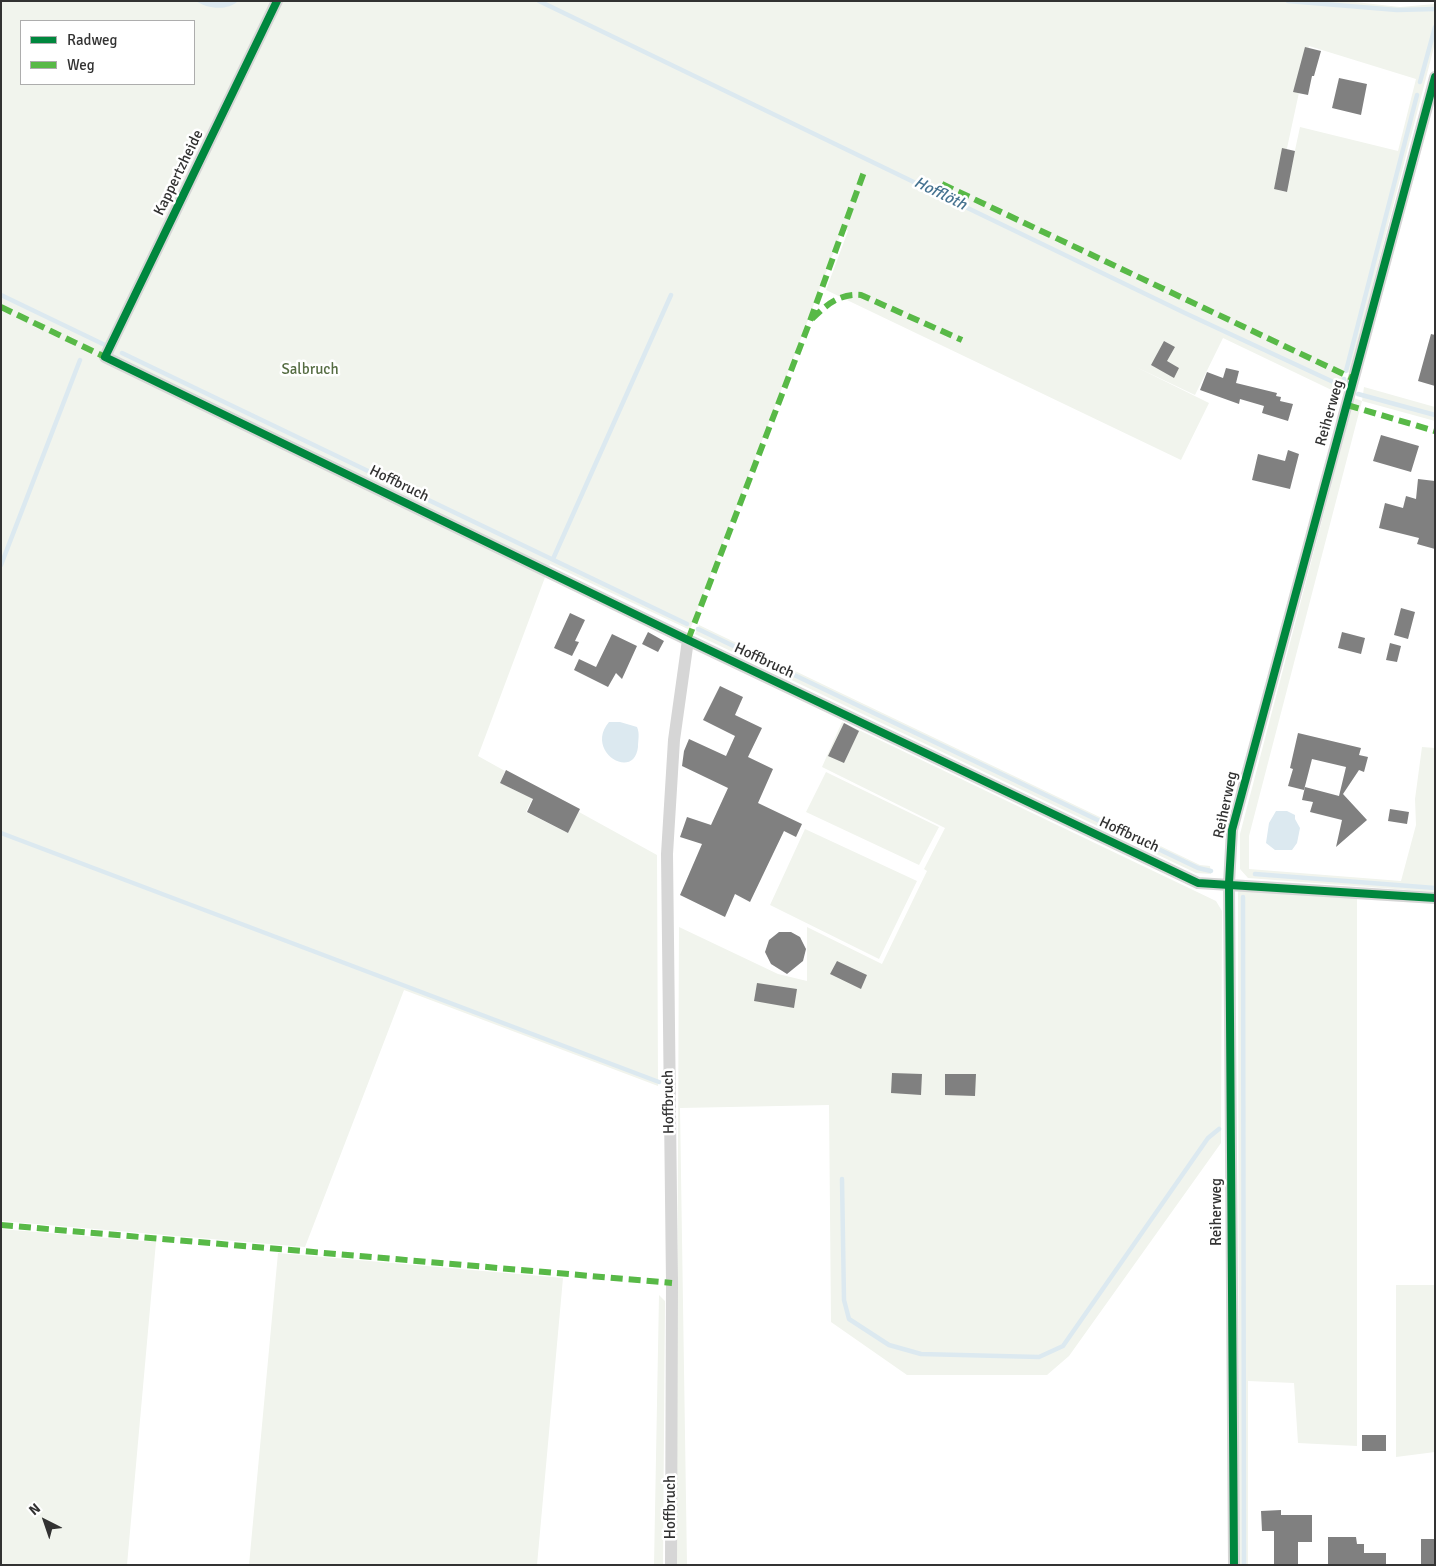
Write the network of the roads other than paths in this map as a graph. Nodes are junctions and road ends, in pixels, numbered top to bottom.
1 (277, 1) edge
2 (1435, 77) edge
3 (105, 357) joint
4 (688, 640) junction
5 (1229, 883) junction
6 (1435, 898) edge
7 (671, 1565) edge
8 (1234, 1565) edge

1 - 3 street, Kappertzheide
2 - 5 street, Reiherweg
3 - 4 street, Hoffbruch
4 - 5 street, Hoffbruch
4 - 7 street, Hoffbruch
5 - 6 street, Hoffbruch
5 - 8 street, Reiherweg

